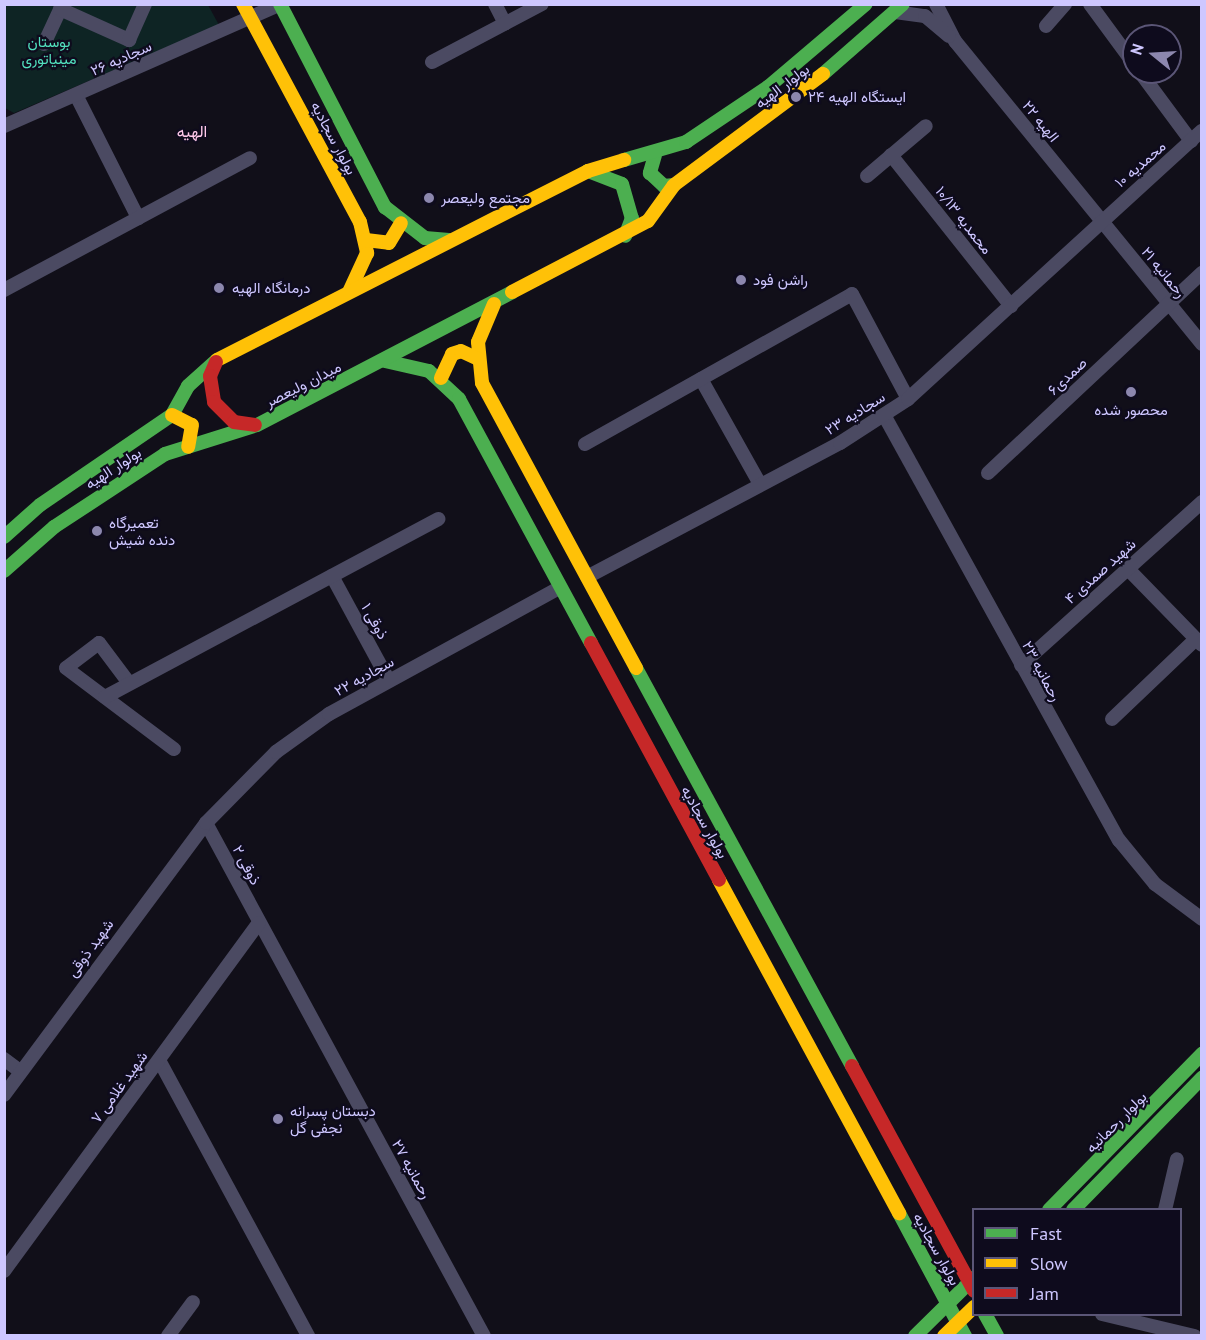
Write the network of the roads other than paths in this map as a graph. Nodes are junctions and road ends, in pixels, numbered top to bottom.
1 (145, 4) edge
2 (243, 4) edge
3 (495, 4) edge
4 (542, 4) edge
5 (866, 4) edge
6 (936, 4) edge
7 (1065, 4) edge
8 (1090, 4) edge
9 (280, 5) edge
10 (899, 8) edge
11 (251, 19) junction
12 (505, 24) junction
13 (1046, 26) dead end
14 (955, 41) junction
15 (44, 44) dead end
16 (1122, 48) edge
17 (432, 62) dead end
18 (1150, 84) edge
19 (76, 95) junction
20 (4, 126) edge
21 (926, 126) dead end
22 (1196, 136) edge
23 (655, 155) junction
24 (891, 155) junction
25 (250, 158) dead end
26 (588, 171) junction
27 (867, 176) dead end
28 (674, 185) junction
29 (138, 219) junction
30 (1100, 221) junction
31 (400, 223) junction
32 (625, 236) junction
33 (366, 240) junction
34 (451, 240) junction
35 (1202, 273) edge
36 (4, 290) edge
37 (350, 290) junction
38 (1168, 303) junction
39 (494, 304) junction
40 (1011, 306) junction
41 (1202, 344) edge
42 (478, 359) junction
43 (217, 360) junction
44 (385, 361) junction
45 (441, 378) junction
46 (701, 379) junction
47 (908, 399) junction
48 (172, 415) junction
49 (884, 416) junction
50 (257, 425) junction
51 (585, 444) dead end
52 (188, 447) junction
53 (988, 473) dead end
54 (760, 484) junction
55 (1202, 502) edge
56 (440, 519) dead end
57 (4, 537) edge
58 (1128, 569) junction
59 (4, 571) edge
60 (332, 576) junction
61 (587, 577) junction
62 (559, 588) junction
63 (1198, 642) edge
64 (1021, 665) junction
65 (389, 681) junction
66 (129, 683) junction
67 (105, 697) junction
68 (1112, 719) dead end
69 (174, 749) dead end
70 (206, 823) junction
71 (1202, 919) edge
72 (260, 923) junction
73 (1202, 1054) edge
74 (4, 1059) edge
75 (159, 1060) junction
76 (21, 1071) junction
77 (1202, 1078) edge
78 (4, 1095) edge
79 (1178, 1159) dead end
80 (1050, 1208) edge
81 (1074, 1208) edge
82 (1165, 1208) edge
83 (4, 1271) edge
84 (972, 1284) edge
85 (193, 1302) dead end
86 (948, 1303) junction
87 (972, 1309) edge
88 (987, 1316) edge
89 (1109, 1316) edge
90 (958, 1322) junction
91 (1137, 1324) edge
92 (168, 1335) edge
93 (308, 1335) edge
94 (484, 1335) edge
95 (915, 1335) edge
96 (944, 1335) edge
97 (965, 1335) edge
98 (997, 1335) edge
99 (1194, 1335) edge

1 - 15 street
2 - 11 main road, بولوار سجادیه
3 - 12 street
4 - 12 street
5 - 23 main road, بولوار الهیه
6 - 14 street
7 - 13 street
8 - 16 street
9 - 11 street, سجادیه ۲۶
9 - 31 main road, بولوار سجادیه
10 - 14 street
10 - 28 main road, بولوار الهیه
11 - 19 street, سجادیه ۲۶
11 - 33 main road, بولوار سجادیه
12 - 17 street
14 - 30 street, الهیه ۲۲
18 - 22 street
19 - 20 street, سجادیه ۲۶
19 - 29 street
21 - 24 street
22 - 30 street, محمدیه ۱۰
23 - 26 main road
23 - 28 main road
24 - 27 street
24 - 40 street, محمدیه ۱۰/۱۳
25 - 29 street
26 - 32 main road
26 - 34 main road
28 - 32 main road, میدان ولیعصر
29 - 36 street
30 - 38 street, رحمانیه ۲۱
30 - 40 street, سجادیه ۲۳
31 - 33 main road
31 - 34 main road, بولوار سجادیه
32 - 39 main road, میدان ولیعصر
33 - 37 main road
34 - 37 main road
35 - 38 street, صمدی۶
37 - 43 main road
38 - 41 street, رحمانیه ۲۱
38 - 53 street, صمدی۶
39 - 42 main road, بولوار سجادیه
39 - 44 main road, میدان ولیعصر
40 - 47 street, سجادیه ۲۳
42 - 45 main road
42 - 61 main road, بولوار سجادیه
43 - 48 main road, بولوار الهیه
43 - 50 main road, میدان ولیعصر
44 - 45 main road, بولوار سجادیه
44 - 50 main road, میدان ولیعصر
45 - 62 main road, بولوار سجادیه
46 - 47 street
46 - 51 street
46 - 54 street
47 - 49 street, سجادیه ۲۳
48 - 52 main road
48 - 57 main road, بولوار الهیه
49 - 54 street, سجادیه ۲۳
49 - 64 street, رحمانیه ۲۳
50 - 52 main road, بولوار الهیه
52 - 59 main road, بولوار الهیه
54 - 61 street, سجادیه ۲۳
55 - 58 street, شهید صمدی ۴
56 - 60 street
58 - 63 street
58 - 64 street, شهید صمدی ۴
60 - 65 street, ذوقی ۱
60 - 66 street
61 - 84 main road, بولوار سجادیه
62 - 65 street, سجادیه ۲۲
62 - 86 main road, بولوار سجادیه
63 - 68 street
64 - 71 street, رحمانیه ۲۳
65 - 70 street, سجادیه ۲۲
66 - 67 street
66 - 67 street
67 - 69 street
70 - 72 street, ذوقی ۲
70 - 76 street, شهید ذوقی
72 - 75 street, شهید غلامی ۷
72 - 94 street, رحمانیه ۲۷
73 - 80 main road, بولوار رحمانیه
74 - 76 street
75 - 83 street, شهید غلامی ۷
75 - 93 street
76 - 78 street, شهید ذوقی
77 - 81 main road
79 - 82 street
84 - 86 main road
85 - 92 street
86 - 90 main road, بولوار سجادیه
86 - 95 main road
87 - 90 main road
88 - 98 main road
89 - 91 street
90 - 96 main road
90 - 97 main road, بولوار سجادیه
91 - 99 street

